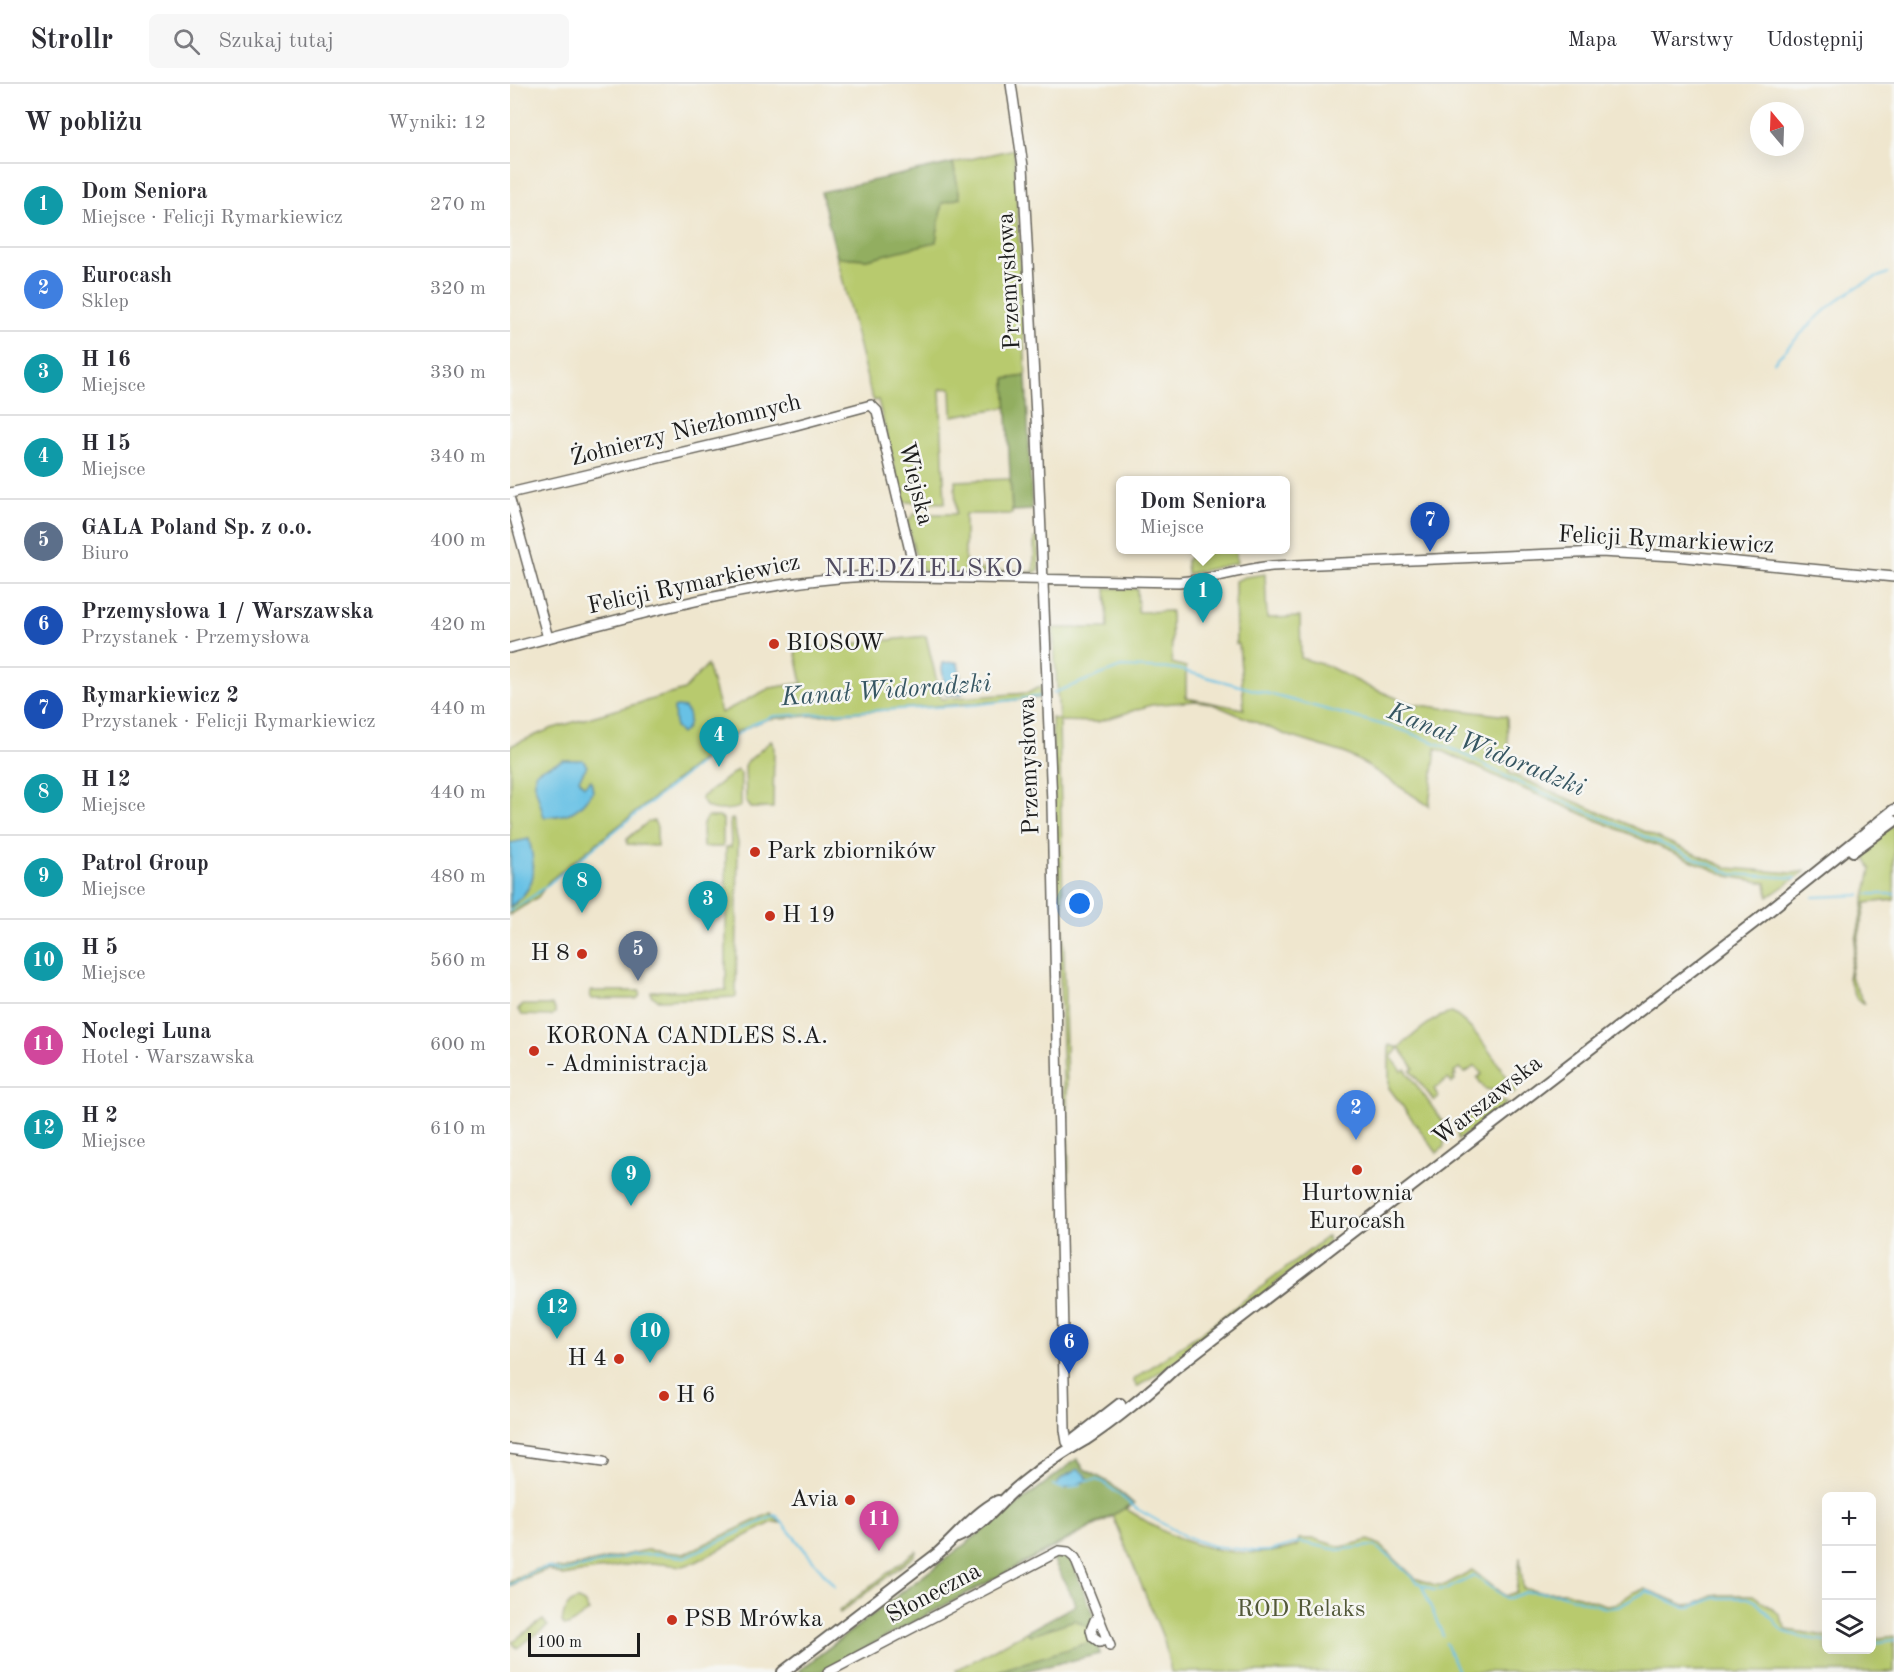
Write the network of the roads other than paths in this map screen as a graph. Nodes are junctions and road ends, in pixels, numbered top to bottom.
1 (1011, 84) edge
2 (871, 405) joint
3 (510, 493) edge
4 (510, 500) edge
5 (916, 576) junction
6 (1894, 577) edge
7 (1043, 578) junction
8 (548, 638) junction
9 (510, 648) edge
10 (1894, 810) edge
11 (1894, 820) edge
12 (1826, 866) junction
13 (1071, 1447) junction
14 (510, 1449) edge
15 (603, 1462) dead end
16 (1109, 1643) dead end
17 (788, 1670) edge
18 (828, 1672) edge

1 - 7 street, Przemysłowa
2 - 3 street, Żołnierzy Niezłomnych
2 - 5 street, Wiejska
4 - 8 street
5 - 7 street, Felicji Rymarkiewicz
5 - 8 street, Felicji Rymarkiewicz
6 - 7 street, Felicji Rymarkiewicz
7 - 13 street, Przemysłowa
8 - 9 street, Felicji Rymarkiewicz
10 - 12 main road, Warszawska
11 - 12 main road, Warszawska
12 - 13 main road, Warszawska
13 - 17 main road, Warszawska
14 - 15 street
16 - 18 street, Słoneczna

